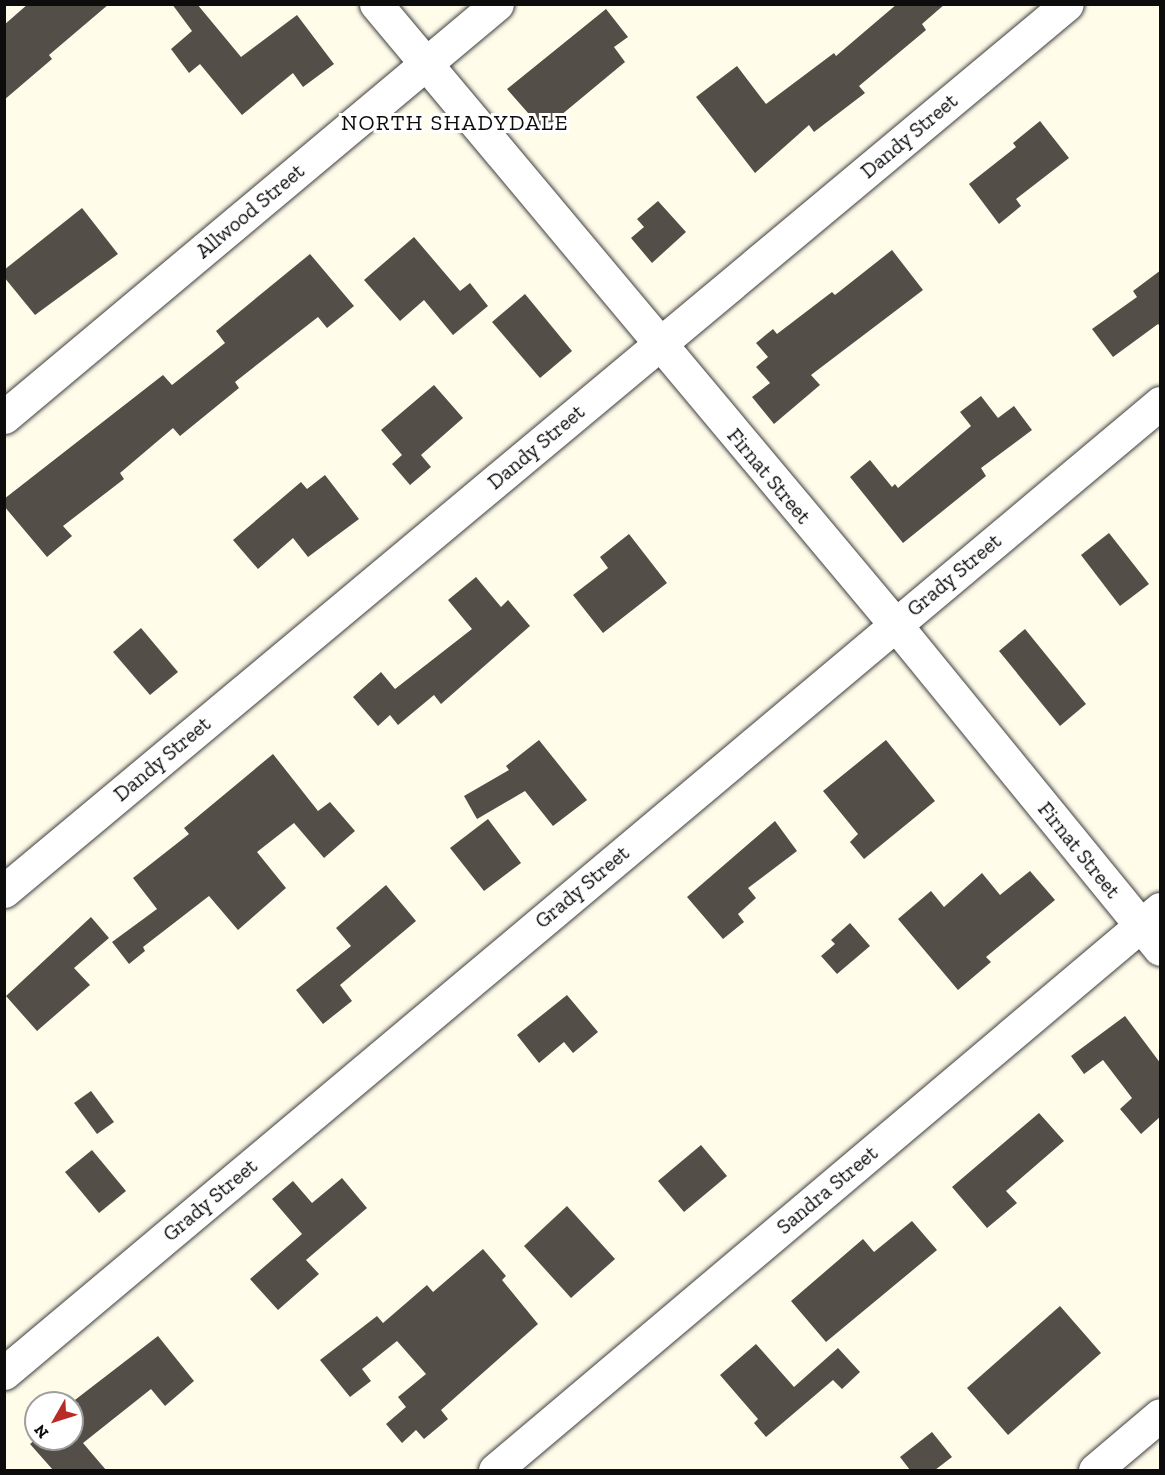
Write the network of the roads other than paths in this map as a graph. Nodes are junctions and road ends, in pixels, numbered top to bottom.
1 (376, 4) edge
2 (496, 4) edge
3 (1067, 4) edge
4 (425, 64) junction
5 (658, 345) junction
6 (1161, 403) edge
7 (4, 417) edge
8 (895, 624) junction
9 (4, 891) edge
10 (1154, 928) edge
11 (4, 1373) edge
12 (1161, 1415) edge
13 (495, 1470) edge
14 (1095, 1470) edge

1 - 4 street, Firnat Street
2 - 4 street, Allwood Street
3 - 5 street, Dandy Street
4 - 5 street, Firnat Street
4 - 7 street, Allwood Street
5 - 8 street, Firnat Street
5 - 9 street, Dandy Street
6 - 8 street, Grady Street
8 - 10 street, Firnat Street
8 - 11 street, Grady Street
10 - 13 street, Sandra Street
12 - 14 street

